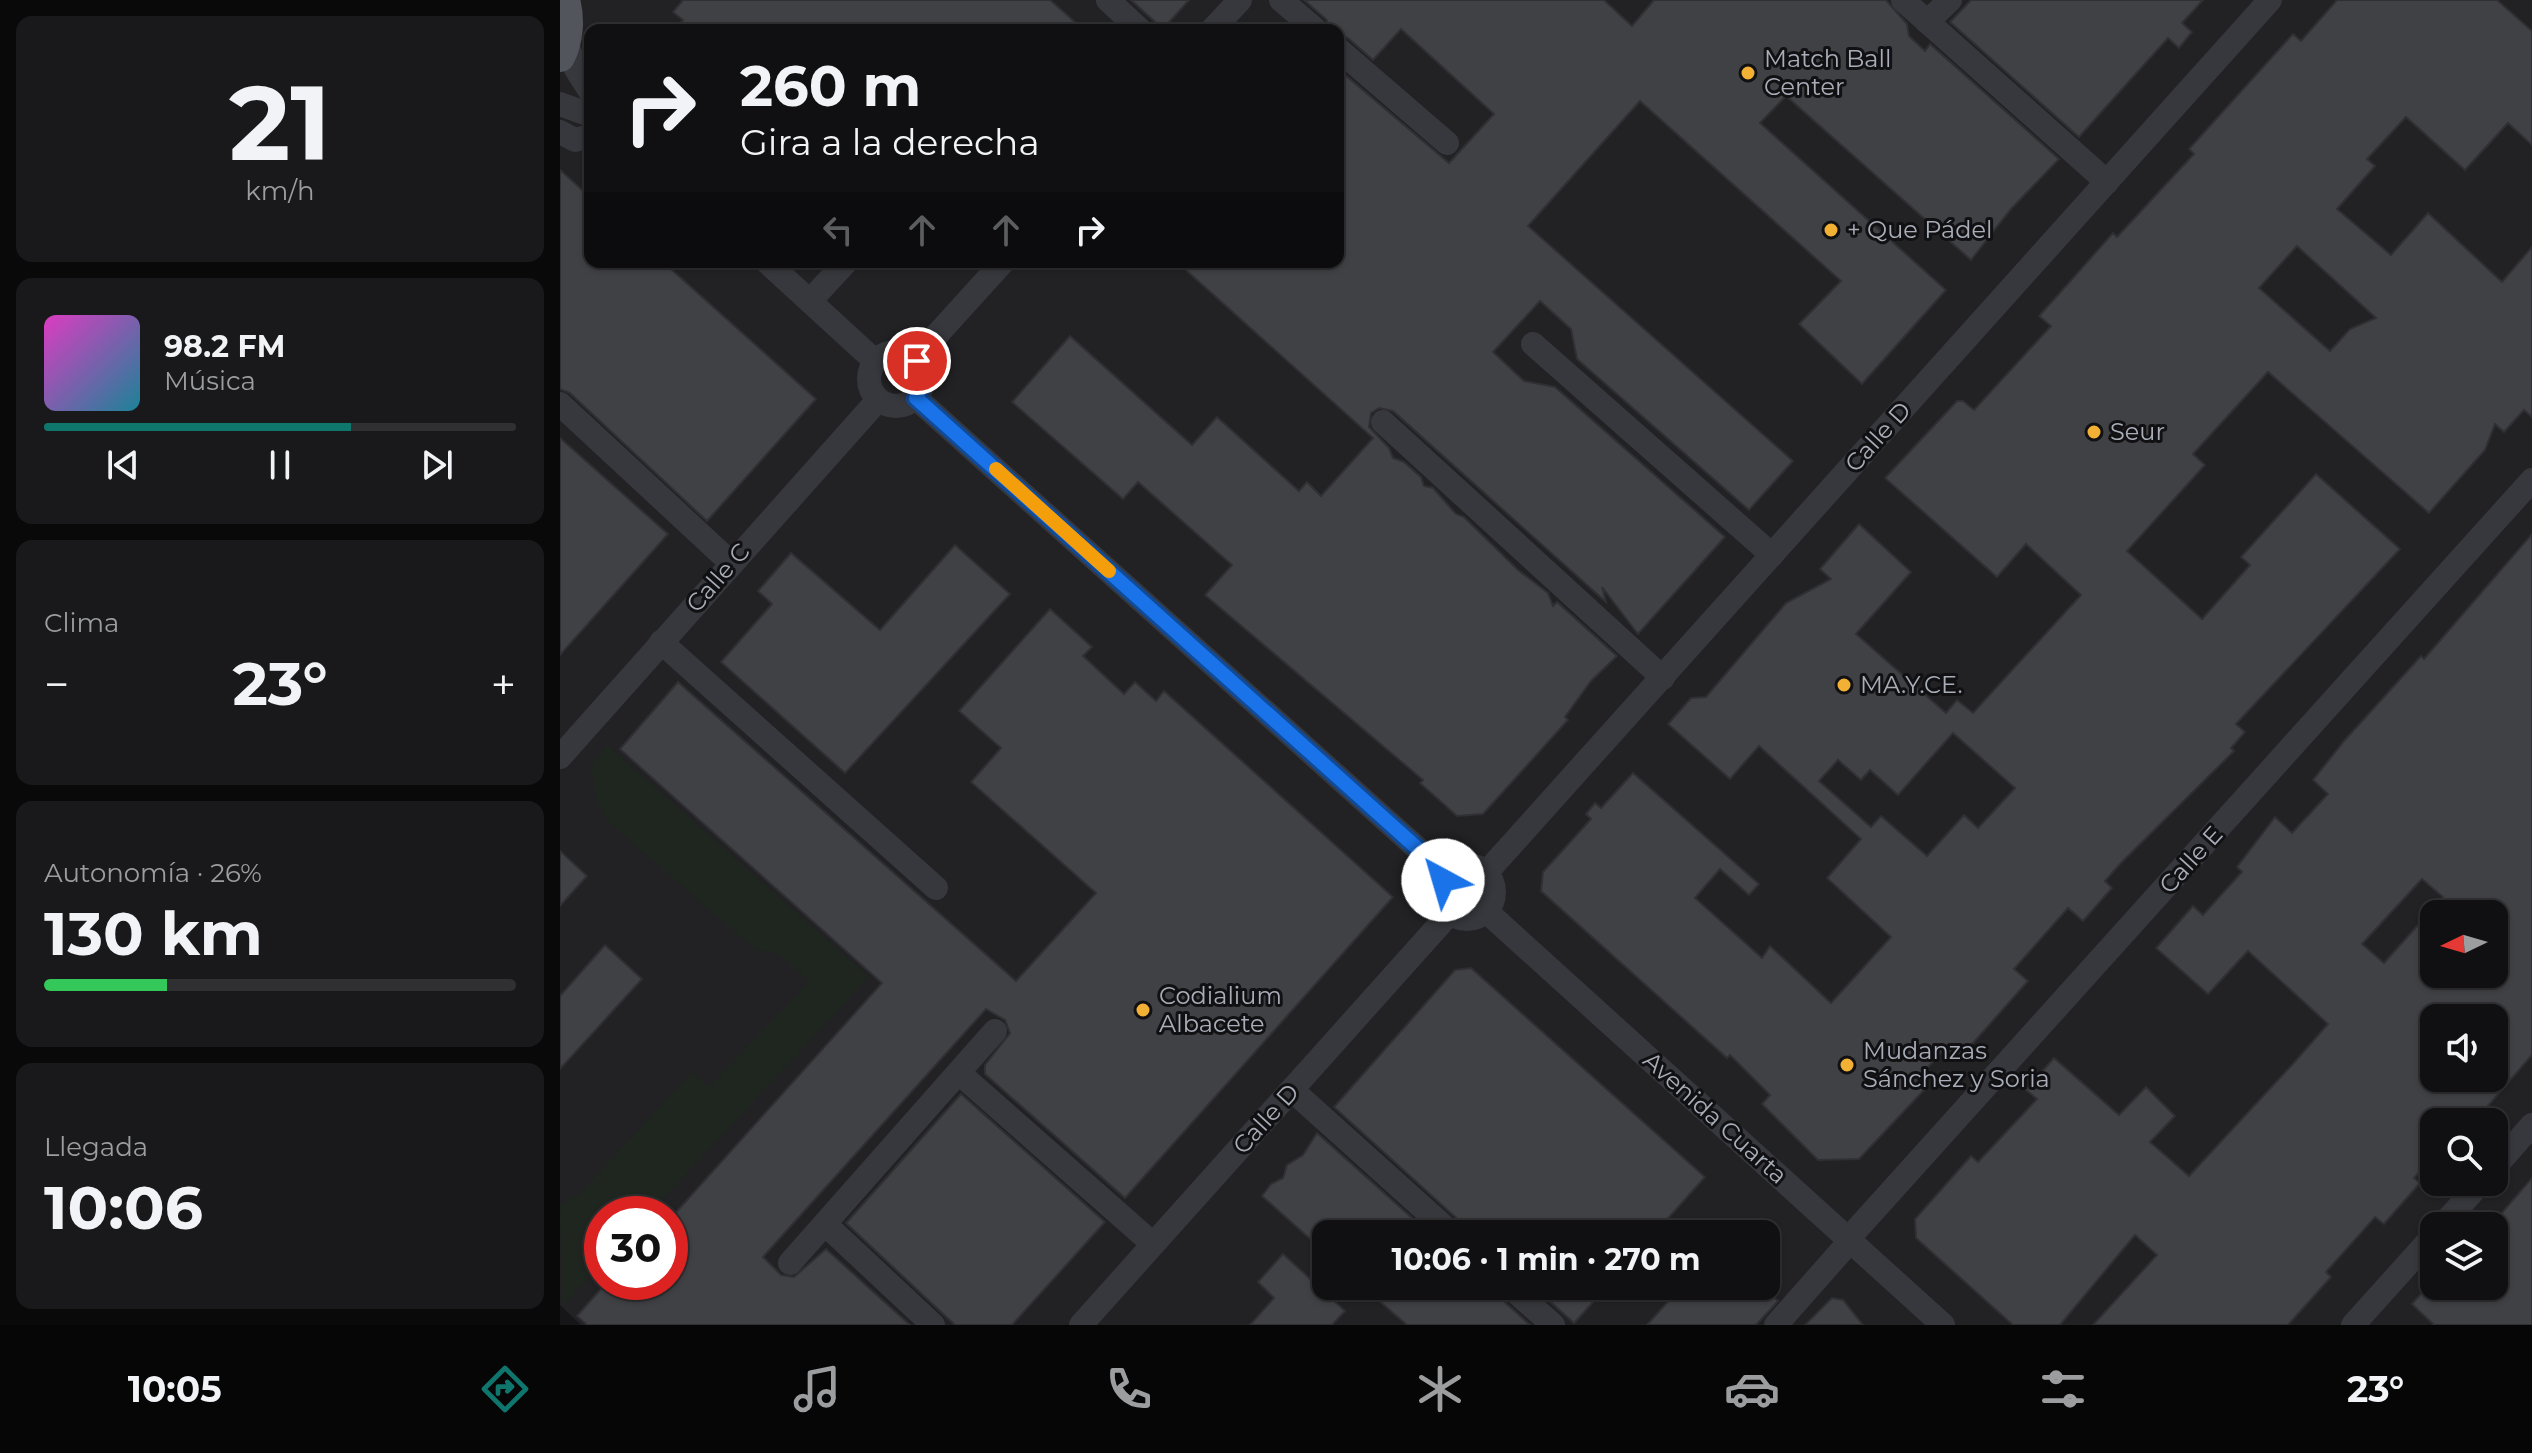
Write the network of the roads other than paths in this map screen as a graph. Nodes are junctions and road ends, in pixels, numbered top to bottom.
1 (1108, 0) edge
2 (1240, 0) edge
3 (1281, 0) edge
4 (1903, 0) edge
5 (1950, 0) edge
6 (2270, 0) edge
7 (567, 22) edge
8 (1927, 22) junction
9 (1134, 24) edge
10 (1218, 24) edge
11 (1309, 24) edge
12 (1344, 54) edge
13 (584, 82) edge
14 (560, 104) edge
15 (584, 113) edge
16 (560, 132) edge
17 (584, 138) edge
18 (1447, 143) dead end
19 (2107, 182) junction
20 (774, 268) edge
21 (840, 268) edge
22 (998, 268) edge
23 (810, 301) junction
24 (1533, 344) dead end
25 (915, 359) junction
26 (876, 362) junction
27 (916, 398) junction
28 (878, 400) junction
29 (560, 404) edge
30 (1383, 422) dead end
31 (2532, 480) edge
32 (1772, 555) junction
33 (730, 562) junction
34 (661, 642) junction
35 (1663, 678) junction
36 (560, 757) edge
37 (1486, 873) junction
38 (1447, 875) junction
39 (936, 888) dead end
40 (1486, 911) junction
41 (1450, 913) junction
42 (995, 1031) dead end
43 (959, 1073) junction
44 (1292, 1090) junction
45 (2532, 1125) edge
46 (2508, 1152) edge
47 (2469, 1196) edge
48 (2454, 1212) edge
49 (1436, 1220) edge
50 (825, 1224) junction
51 (1850, 1239) junction
52 (1153, 1244) junction
53 (2420, 1251) edge
54 (790, 1263) dead end
55 (1525, 1300) edge
56 (933, 1325) edge
57 (1081, 1325) edge
58 (1553, 1325) edge
59 (1776, 1325) edge
60 (1943, 1325) edge
61 (2353, 1325) edge

1 - 9 street
2 - 10 street
3 - 11 street
4 - 8 street
5 - 8 street
6 - 19 street, Calle D
7 - 13 street
8 - 19 street
12 - 18 street
14 - 15 street
16 - 17 street
19 - 32 street, Calle D
20 - 23 street
21 - 23 street
22 - 25 street
23 - 26 street
24 - 32 street
25 - 26 street
25 - 27 street
26 - 28 street
27 - 28 street
27 - 38 street
28 - 33 street, Calle C
29 - 33 street
30 - 35 street
31 - 51 street, Calle E
32 - 35 street, Calle D
33 - 34 street, Calle C
34 - 36 street, Calle C
34 - 39 street
35 - 37 street, Calle D
37 - 38 street
37 - 40 street
38 - 41 street
40 - 41 street
40 - 51 street, Avenida Cuarta
41 - 44 street, Calle D
42 - 43 street
43 - 50 street
43 - 52 street
44 - 49 street
44 - 52 street, Calle D
45 - 46 street
47 - 48 street
50 - 54 street
50 - 56 street
51 - 59 street, Calle E
51 - 60 street, Avenida Cuarta
52 - 57 street, Calle D
53 - 61 street
55 - 58 street

